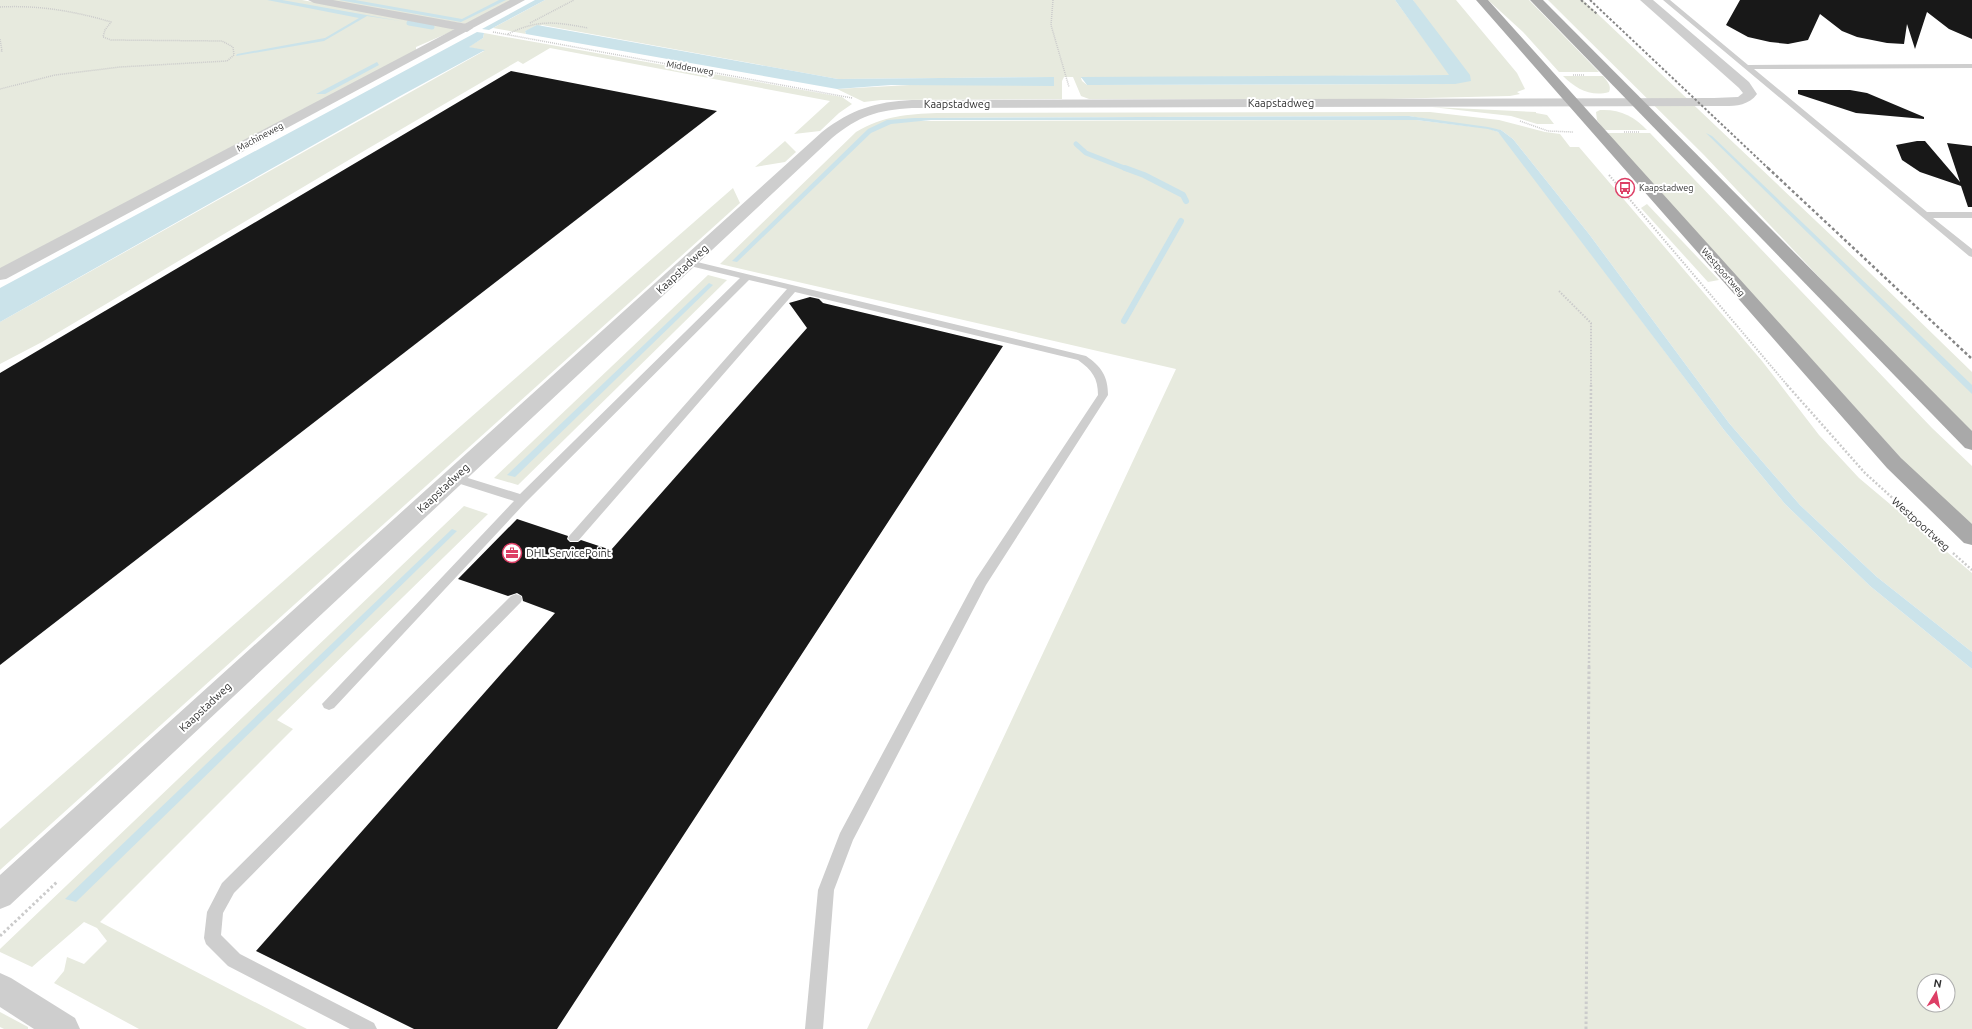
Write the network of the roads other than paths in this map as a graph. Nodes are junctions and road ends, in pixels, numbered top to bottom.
1 (314, 0) edge
2 (519, 0) edge
3 (1482, 0) edge
4 (1536, 0) edge
5 (1646, 0) edge
6 (1666, 0) edge
7 (467, 28) junction
8 (1972, 66) edge
9 (1747, 67) junction
10 (1572, 103) junction
11 (1636, 103) junction
12 (1925, 215) junction
13 (1972, 215) edge
14 (1972, 254) edge
15 (689, 263) junction
16 (0, 275) edge
17 (747, 277) junction
18 (793, 288) junction
19 (1972, 443) edge
20 (455, 478) junction
21 (522, 499) junction
22 (1972, 537) edge
23 (574, 538) dead end
24 (516, 599) dead end
25 (329, 704) dead end
26 (0, 895) edge
27 (0, 989) edge
28 (64, 1029) edge
29 (368, 1029) edge
30 (814, 1029) edge

1 - 7 street
2 - 7 street, Machineweg
3 - 10 main road, Westpoortweg
4 - 11 main road
5 - 11 street, Kaapstadweg
6 - 9 lane
7 - 16 street, Machineweg
8 - 9 lane
9 - 12 lane
10 - 11 street, Kaapstadweg
10 - 15 street, Kaapstadweg
10 - 22 main road, Westpoortweg
11 - 19 main road
12 - 13 lane
12 - 14 lane
15 - 17 lane
15 - 20 street, Kaapstadweg
17 - 18 lane
17 - 21 lane
18 - 23 lane
18 - 30 lane
20 - 21 lane
20 - 26 street, Kaapstadweg
21 - 25 lane
24 - 29 lane
27 - 28 street

